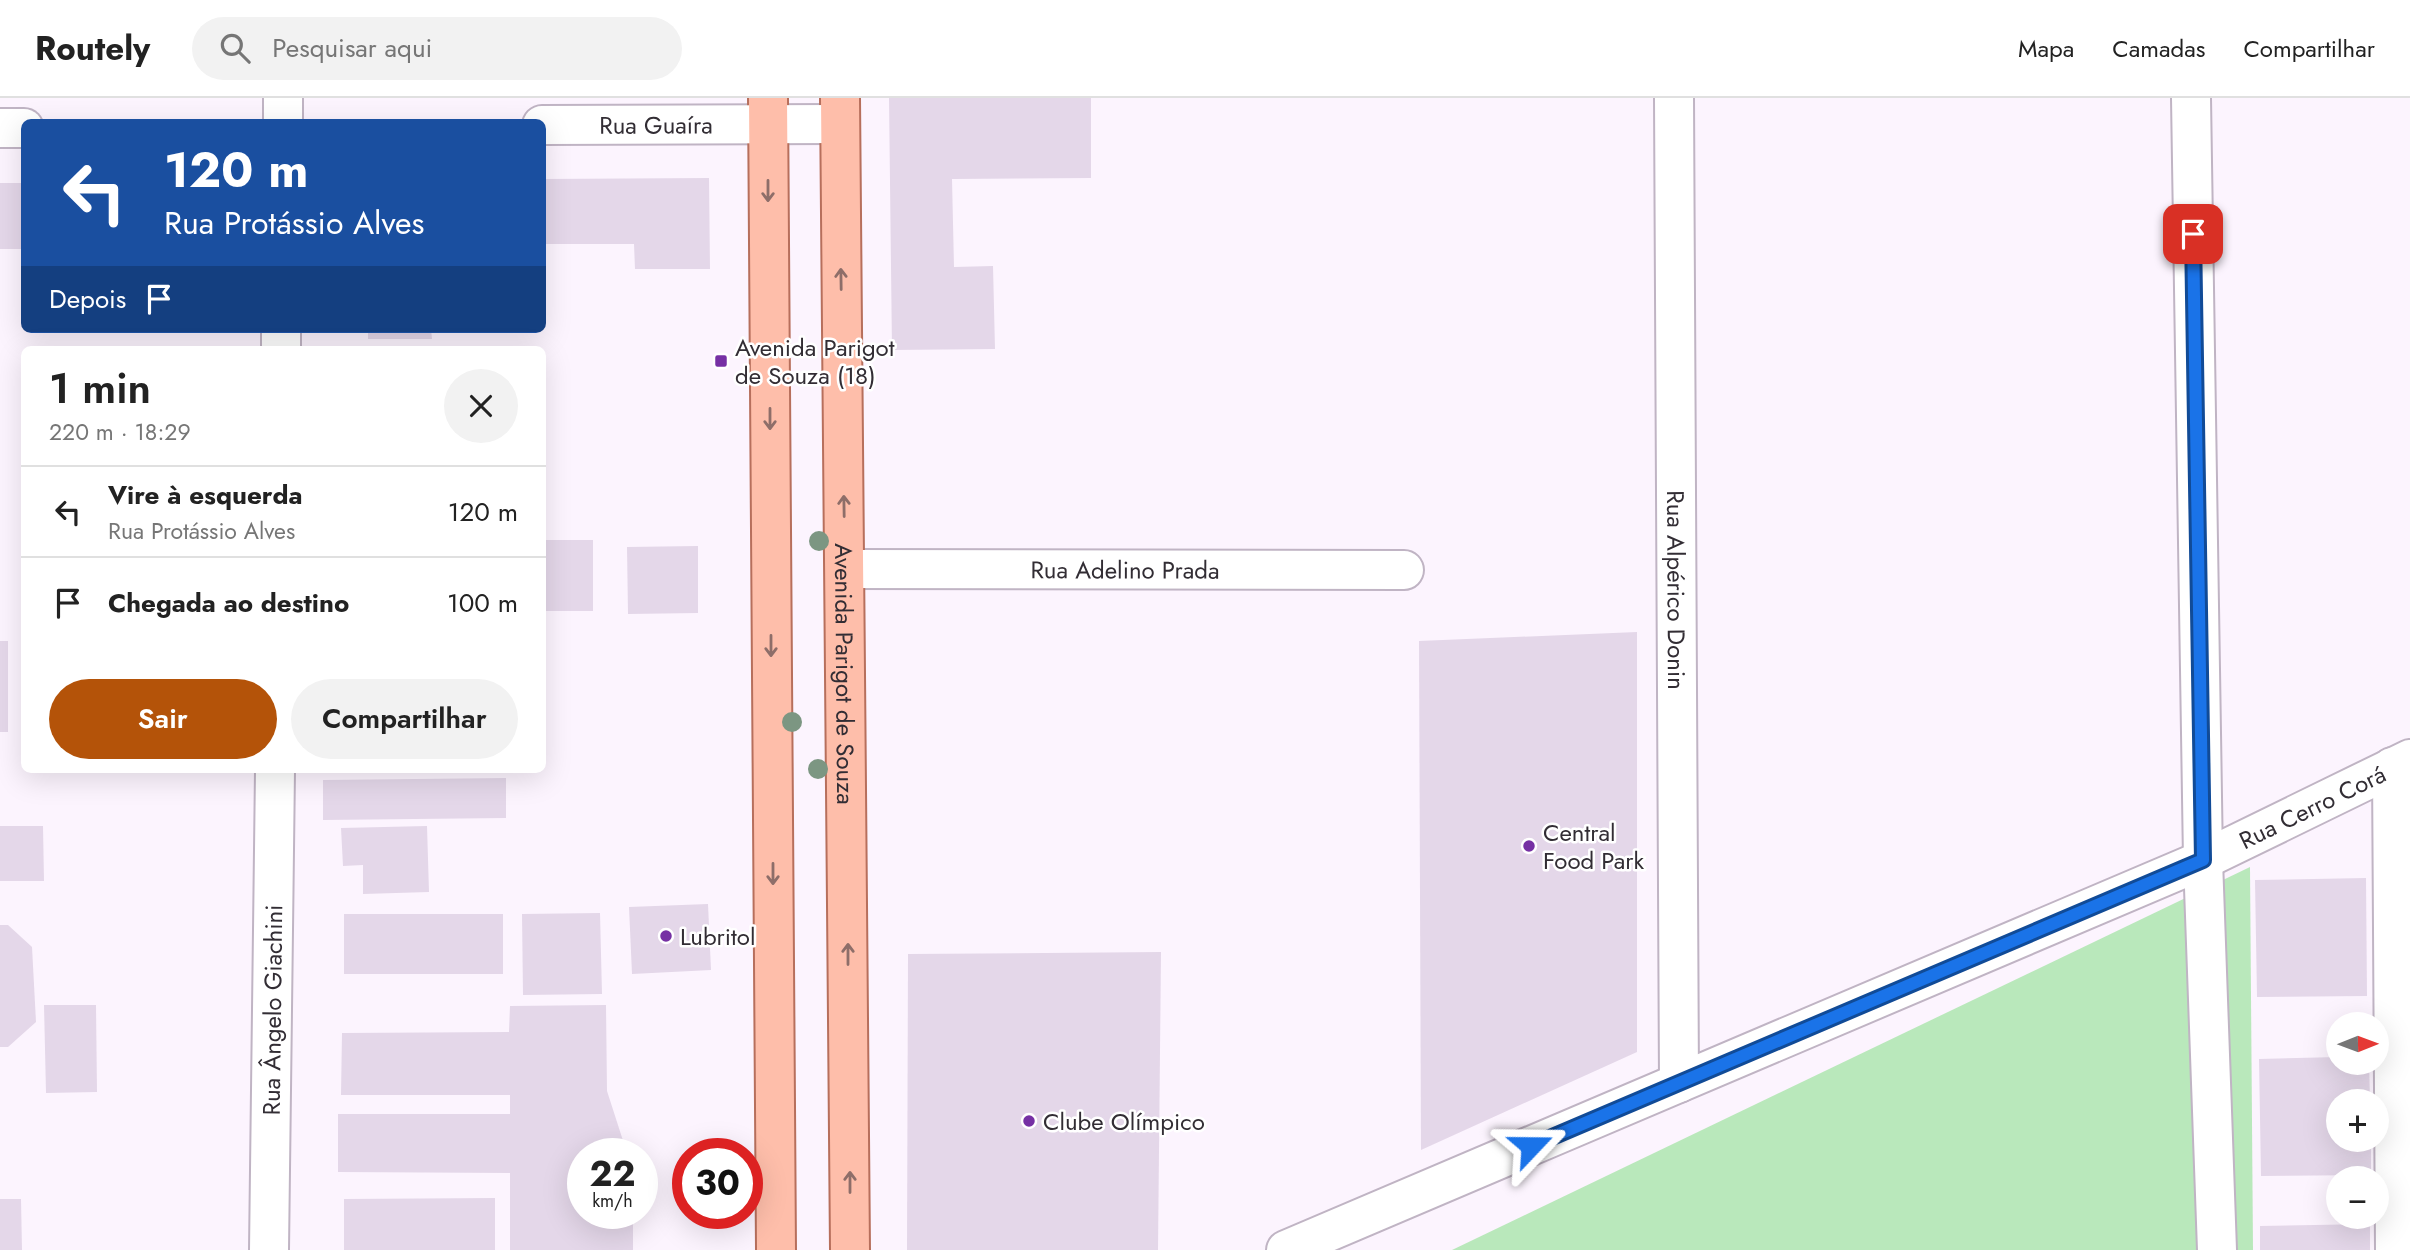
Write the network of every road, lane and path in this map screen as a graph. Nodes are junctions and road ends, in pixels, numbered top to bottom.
1 (283, 98) edge
2 (1674, 98) edge
3 (2190, 98) edge
4 (768, 111) edge
5 (840, 111) edge
6 (283, 119) edge
7 (546, 125) edge
8 (0, 128) edge
9 (21, 128) edge
10 (845, 569) junction
11 (1404, 570) dead end
12 (2401, 763) edge
13 (275, 773) edge
14 (2203, 860) junction
15 (1679, 1083) junction
16 (270, 1250) edge
17 (776, 1250) edge
18 (850, 1250) edge
19 (1286, 1250) edge
20 (2217, 1250) edge
21 (2395, 1250) edge

1 - 6 street
2 - 15 street, Rua Alpérico Donin
3 - 14 street
4 - 5 street, Rua Guaíra
4 - 7 street, Rua Guaíra
4 -> 17 main road
10 -> 5 main road, Avenida Parigot de Souza
8 - 9 street
10 - 11 street, Rua Adelino Prada
18 -> 10 main road, Avenida Parigot de Souza
12 - 14 street, Rua Cerro Corá
12 - 21 street
13 - 16 street, Rua Ângelo Giachini
14 - 15 street, Rua Cerro Corá
14 - 20 street
15 - 19 street, Rua Cerro Corá

